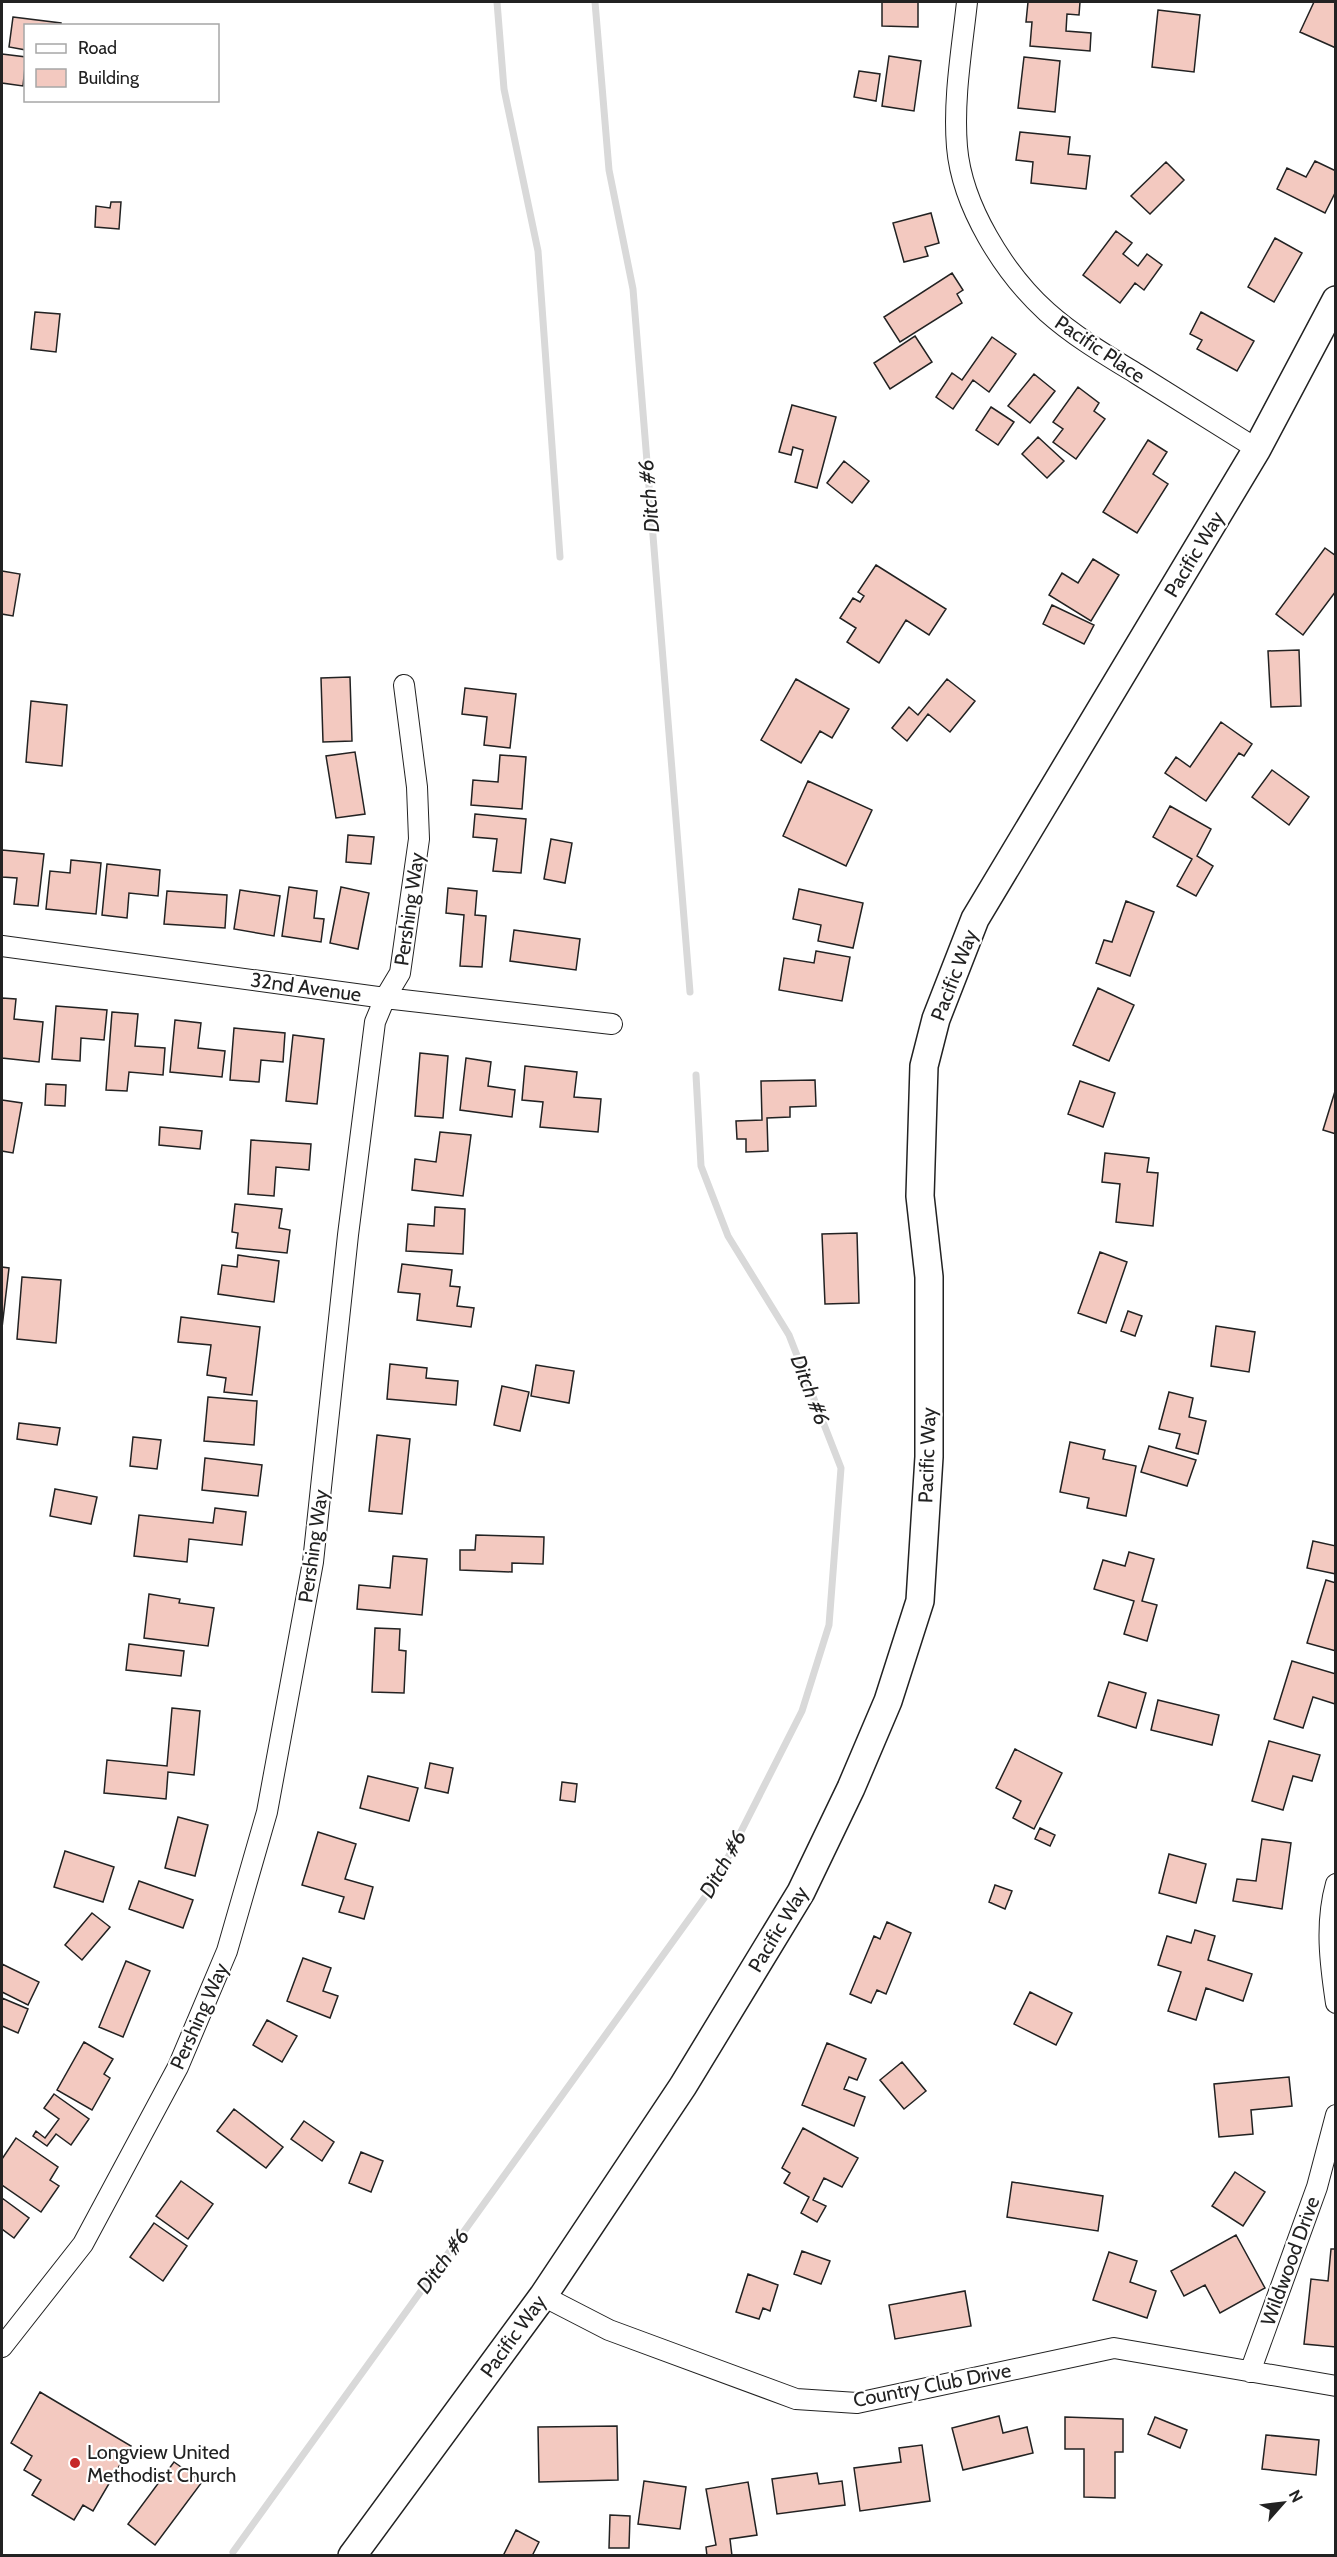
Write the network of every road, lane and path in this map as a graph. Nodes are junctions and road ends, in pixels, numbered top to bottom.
1 (967, 2) edge
2 (1335, 300) edge
3 (1257, 449) junction
4 (404, 685) dead end
5 (2, 946) edge
6 (385, 998) junction
7 (612, 1024) dead end
8 (1335, 1884) edge
9 (1335, 2003) edge
10 (1335, 2115) edge
11 (543, 2296) junction
12 (2, 2348) edge
13 (1250, 2372) junction
14 (1335, 2386) edge
15 (352, 2556) edge

1 - 3 street, Pacific Place
2 - 3 main road, Pacific Way
3 - 11 main road, Pacific Way
4 - 6 street, Pershing Way
5 - 6 street, 32nd Avenue
6 - 7 street, 32nd Avenue
6 - 12 street, Pershing Way
8 - 9 street
10 - 13 street, Wildwood Drive
11 - 13 street, Country Club Drive
11 - 15 main road, Pacific Way
13 - 14 street, Country Club Drive

